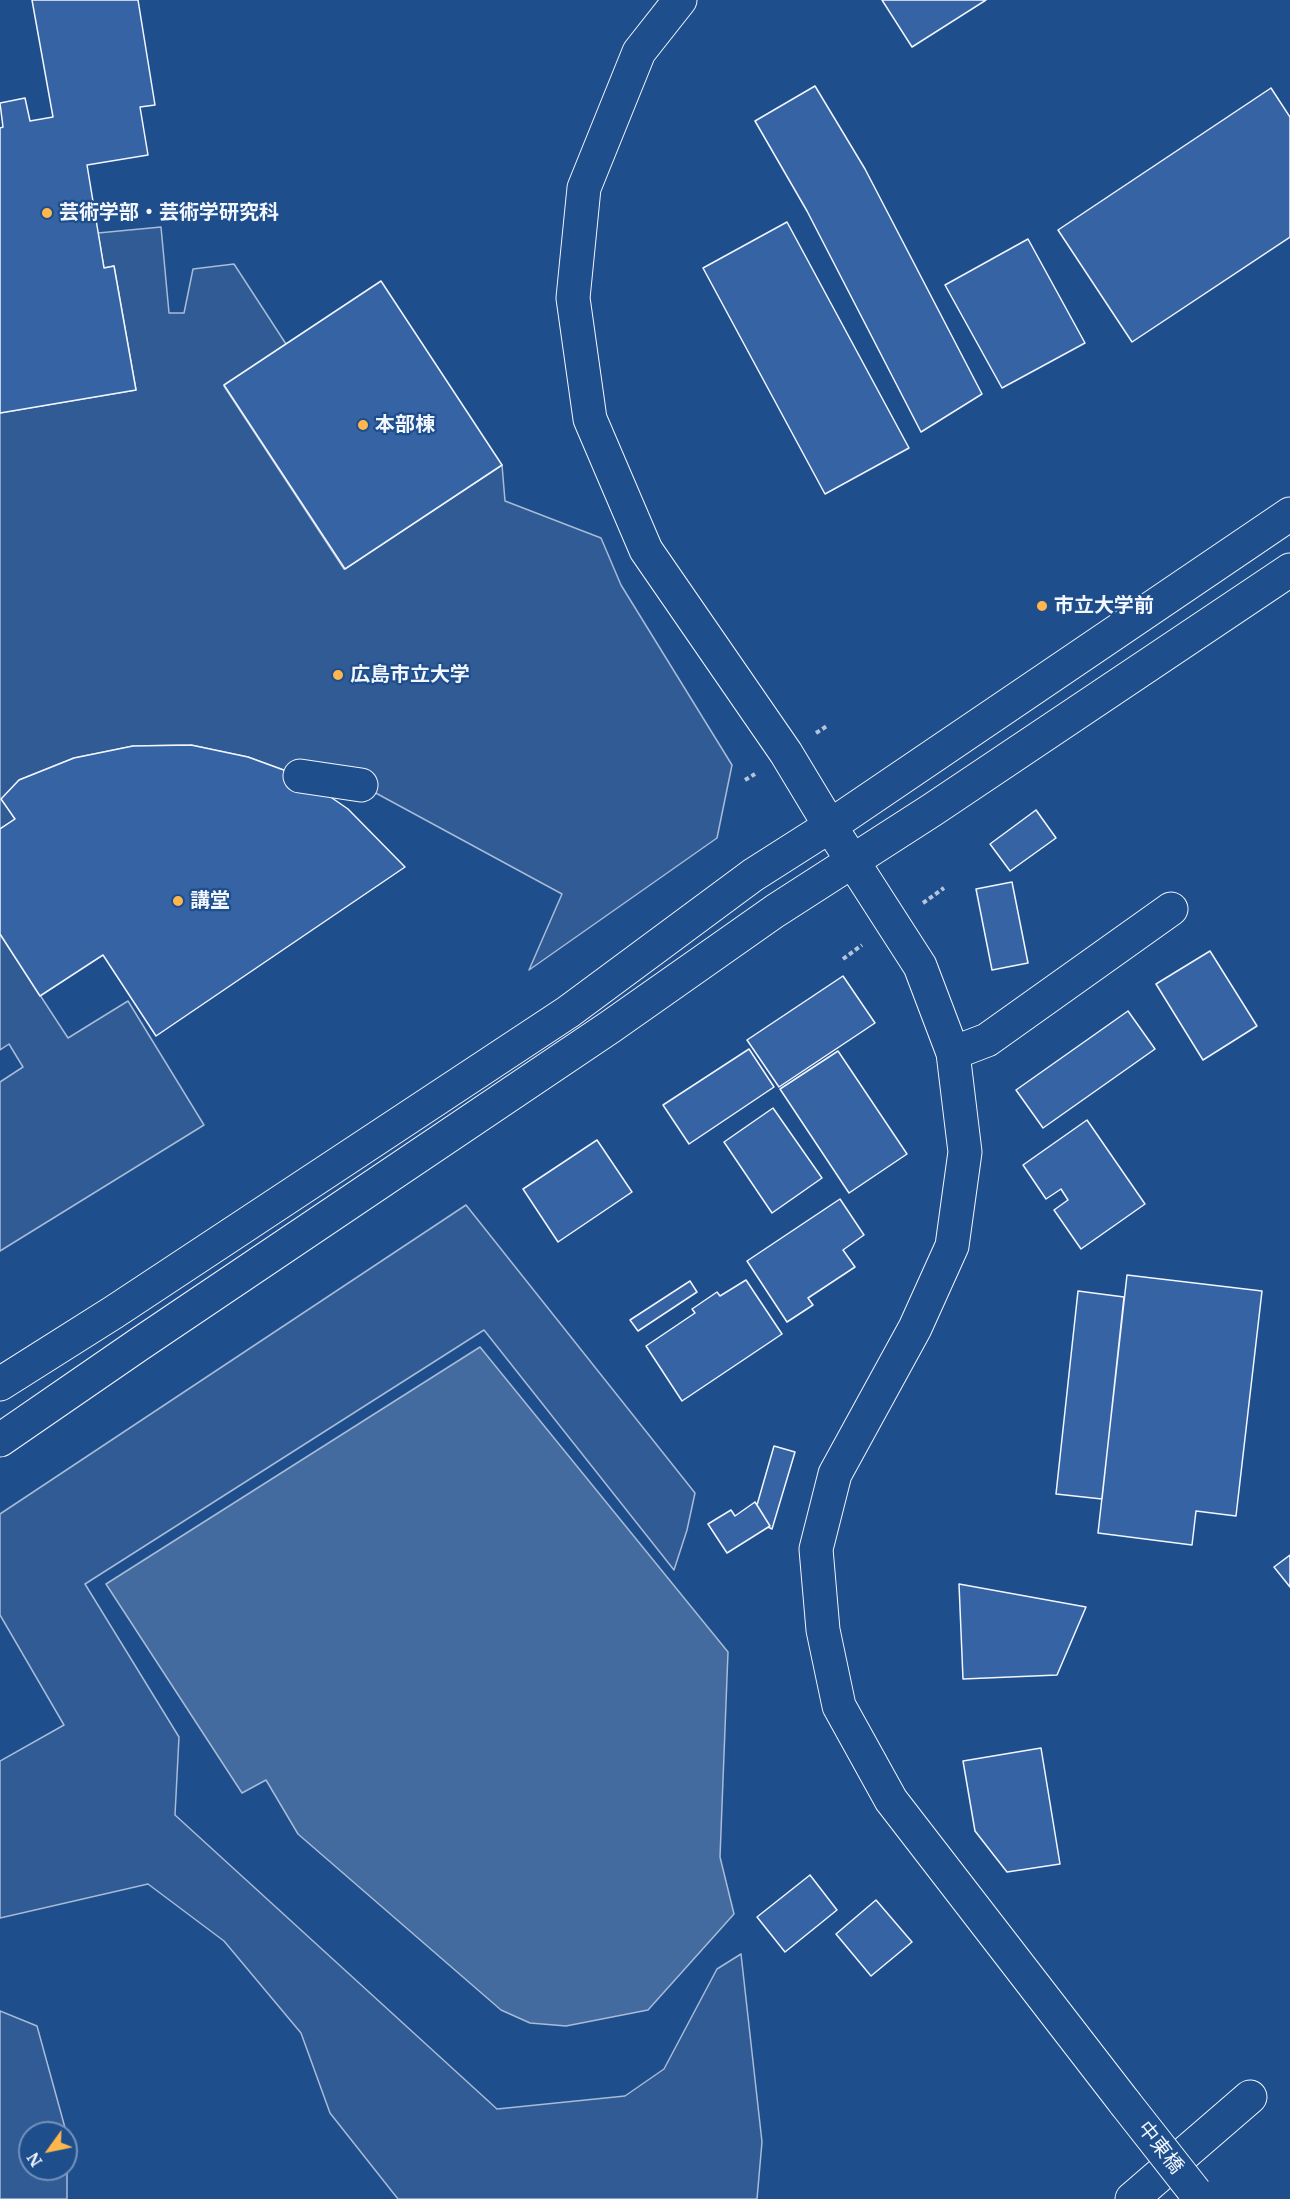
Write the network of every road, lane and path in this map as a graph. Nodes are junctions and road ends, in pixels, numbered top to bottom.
1 (680, 0) edge
2 (1290, 514) edge
3 (1290, 570) edge
4 (300, 776) dead end
5 (362, 785) dead end
6 (830, 826) junction
7 (853, 861) junction
8 (1171, 909) dead end
9 (953, 1053) junction
10 (0, 1384) edge
11 (0, 1440) edge
12 (1250, 2097) dead end
13 (1197, 2196) edge
14 (1132, 2199) edge

1 - 6 street, 中東橋
2 - 6 street
3 - 7 street
4 - 5 street
6 - 7 street, 中東橋
6 - 10 street
7 - 9 street, 中東橋
7 - 11 street
8 - 9 street
9 - 13 street, 中東橋, bridge
12 - 14 street

